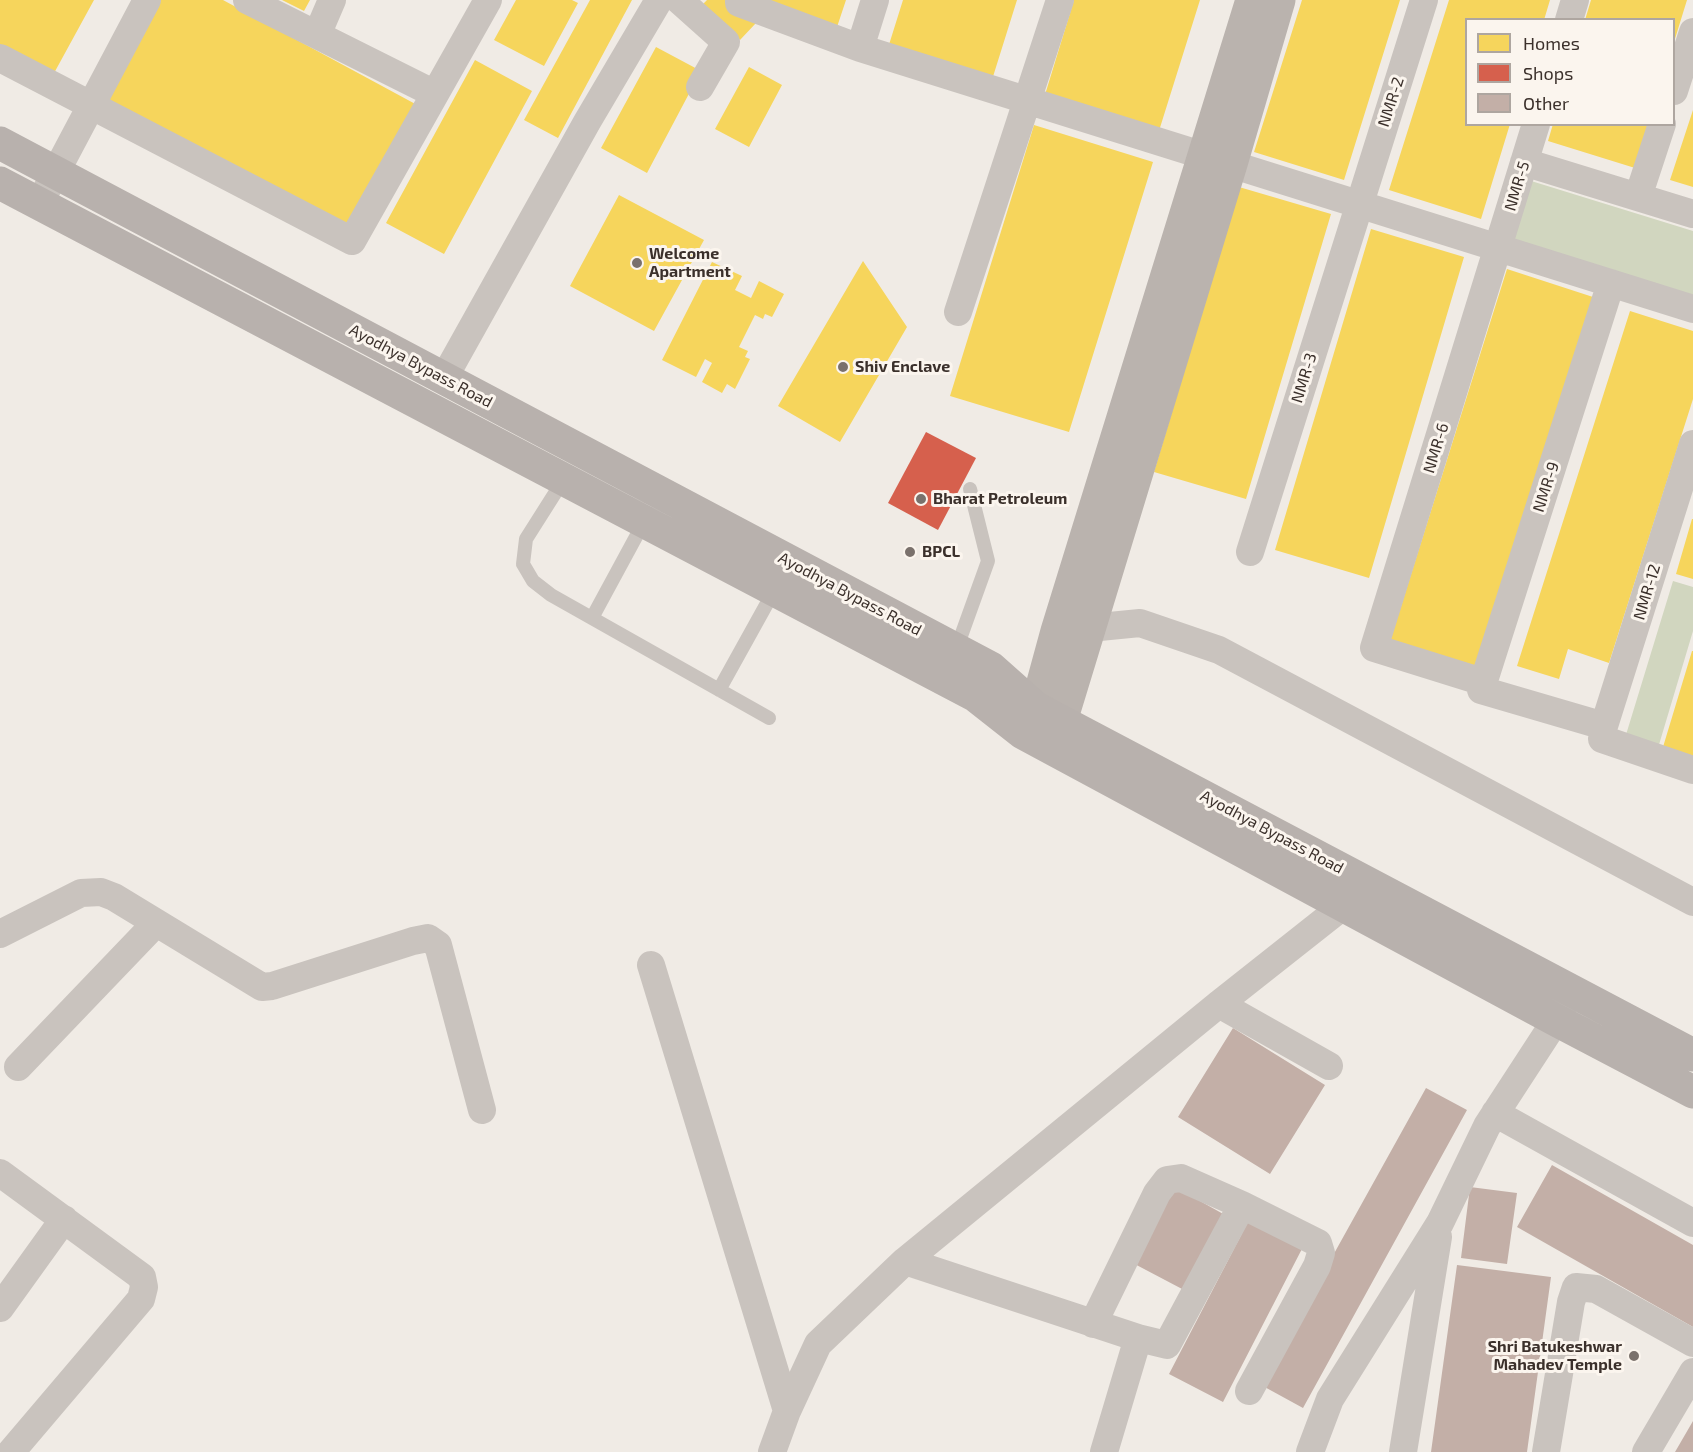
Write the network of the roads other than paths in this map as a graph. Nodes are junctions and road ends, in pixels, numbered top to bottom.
1 (147, 0) edge
2 (247, 0) edge
3 (332, 0) edge
4 (488, 0) edge
5 (659, 0) edge
6 (679, 0) edge
7 (739, 0) edge
8 (874, 0) edge
9 (1060, 0) edge
10 (1252, 0) edge
11 (1280, 0) edge
12 (1424, 0) edge
13 (1575, 0) edge
14 (1570, 18) edge
15 (1693, 32) edge
16 (317, 35) junction
17 (860, 48) junction
18 (0, 58) edge
19 (700, 87) dead end
20 (1675, 88) edge
21 (435, 94) junction
22 (1029, 99) junction
23 (92, 106) junction
24 (1535, 126) edge
25 (1661, 126) edge
26 (0, 143) edge
27 (1217, 160) junction
28 (1524, 162) junction
29 (57, 171) junction
30 (0, 183) edge
31 (1638, 198) junction
32 (39, 204) junction
33 (1359, 204) junction
34 (1693, 214) edge
35 (1497, 248) junction
36 (1611, 283) junction
37 (1693, 309) edge
38 (958, 312) dead end
39 (444, 378) junction
40 (1693, 444) edge
41 (564, 479) junction
42 (970, 489) dead end
43 (644, 522) junction
44 (1250, 552) dead end
45 (781, 576) junction
46 (591, 618) junction
47 (1073, 629) junction
48 (956, 650) junction
49 (1482, 686) junction
50 (719, 690) junction
51 (769, 718) dead end
52 (1043, 727) junction
53 (1603, 733) junction
54 (1693, 770) edge
55 (1367, 883) junction
56 (1693, 902) edge
57 (1343, 906) junction
58 (156, 923) junction
59 (0, 934) edge
60 (651, 964) dead end
61 (1571, 990) junction
62 (1219, 1004) junction
63 (1556, 1020) junction
64 (1693, 1055) edge
65 (1329, 1066) dead end
66 (18, 1067) dead end
67 (1693, 1092) edge
68 (482, 1110) dead end
69 (1495, 1113) junction
70 (0, 1174) edge
71 (1242, 1205) junction
72 (64, 1219) junction
73 (1440, 1223) junction
74 (1693, 1223) edge
75 (905, 1262) junction
76 (0, 1308) edge
77 (1093, 1323) junction
78 (1138, 1338) junction
79 (1693, 1343) edge
80 (1693, 1372) edge
81 (1250, 1391) dead end
82 (788, 1411) junction
83 (8, 1446) edge
84 (772, 1452) edge
85 (1104, 1452) edge
86 (1310, 1452) edge
87 (1403, 1452) edge
88 (1546, 1452) edge
89 (1646, 1452) edge

1 - 23 street
2 - 16 street
3 - 16 street
4 - 21 street
5 - 39 street
6 - 19 street
7 - 17 street
8 - 17 street
9 - 22 street
10 - 27 street
11 - 27 street
12 - 33 street, NMR-2
13 - 14 street
15 - 20 street
16 - 21 street
17 - 22 street
18 - 23 street
21 - 23 street
22 - 27 street
22 - 38 street
23 - 29 street
24 - 28 street, NMR-5
25 - 31 street
26 - 29 main road, Ayodhya Bypass Road
27 - 33 street
27 - 47 street
28 - 31 street
28 - 35 street, NMR-5
29 - 32 street
29 - 39 main road, Ayodhya Bypass Road
30 - 32 main road, Ayodhya Bypass Road
31 - 34 street
32 - 41 main road, Ayodhya Bypass Road
33 - 35 street
33 - 44 street, NMR-3
35 - 36 street
35 - 49 street, NMR-6
36 - 37 street
36 - 49 street, NMR-9
39 - 45 main road, Ayodhya Bypass Road
40 - 53 street, NMR-12
41 - 43 main road, Ayodhya Bypass Road
41 - 46 lane
42 - 48 lane
43 - 45 main road, Ayodhya Bypass Road
43 - 46 lane
45 - 48 main road, Ayodhya Bypass Road
45 - 50 lane
45 - 52 main road, Ayodhya Bypass Road
46 - 50 lane
47 - 52 street
47 - 56 street
48 - 52 main road, Ayodhya Bypass Road
49 - 53 street
50 - 51 lane
52 - 55 main road, Ayodhya Bypass Road
52 - 57 main road, Ayodhya Bypass Road
53 - 54 street
55 - 57 street
55 - 61 main road, Ayodhya Bypass Road
57 - 62 street
57 - 63 main road, Ayodhya Bypass Road
58 - 59 street
58 - 66 street
58 - 68 street
60 - 82 street
61 - 63 street
61 - 64 main road, Ayodhya Bypass Road
62 - 65 street
62 - 75 street
63 - 67 main road, Ayodhya Bypass Road
63 - 69 street
69 - 73 street
69 - 74 street
70 - 72 street
71 - 77 street
71 - 78 street
71 - 81 street
72 - 76 street
72 - 83 street
73 - 86 street
73 - 87 street
75 - 77 street
75 - 82 street
77 - 78 street
78 - 85 street
79 - 88 street
80 - 89 street
82 - 84 street

